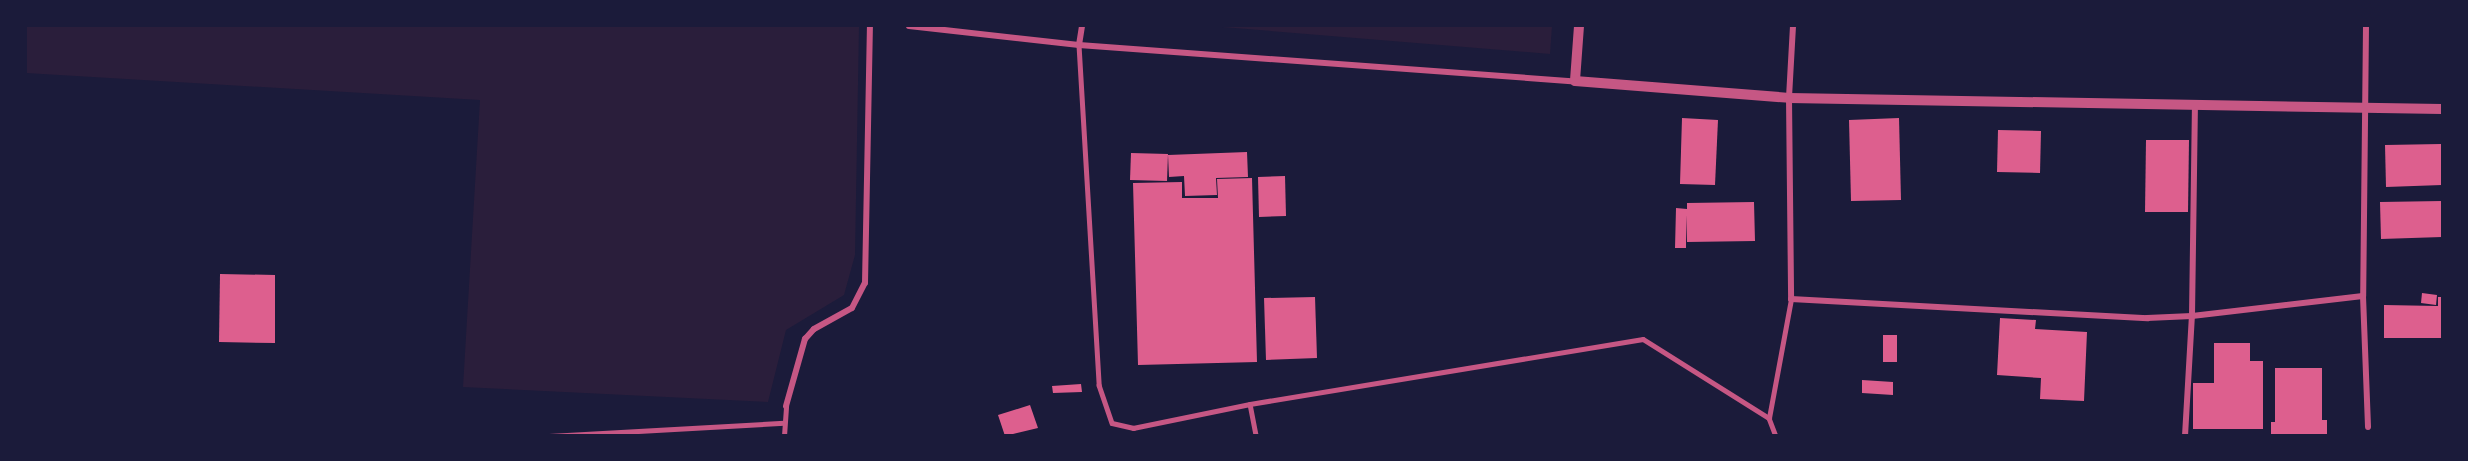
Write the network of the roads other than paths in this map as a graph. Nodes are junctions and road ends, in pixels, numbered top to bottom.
1 (870, 26) edge
2 (909, 26) edge
3 (1082, 26) edge
4 (1580, 26) edge
5 (1793, 26) edge
6 (2366, 26) edge
7 (1079, 45) junction
8 (1575, 81) junction
9 (1789, 98) junction
10 (2195, 105) junction
11 (2365, 108) junction
12 (2442, 109) edge
13 (2363, 296) junction
14 (1791, 299) junction
15 (2192, 316) junction
16 (1250, 404) junction
17 (786, 406) joint
18 (1768, 418) junction
19 (784, 423) junction
20 (2368, 427) dead end
21 (1133, 428) junction
22 (549, 435) edge
23 (784, 435) edge
24 (1134, 435) edge
25 (1256, 435) edge
26 (1776, 435) edge
27 (2185, 435) edge

1 - 17 street
2 - 7 street
3 - 7 street
4 - 8 street
5 - 9 street
6 - 11 street
7 - 8 street
7 - 21 lane
8 - 9 street
9 - 10 street
9 - 14 street
10 - 11 street
10 - 15 street
11 - 12 street
11 - 13 street
13 - 15 street
13 - 20 street
14 - 15 street
14 - 18 lane
15 - 27 street
16 - 18 lane
16 - 21 lane
16 - 25 lane
17 - 19 lane
18 - 26 lane
19 - 22 lane
19 - 23 lane
21 - 24 lane

